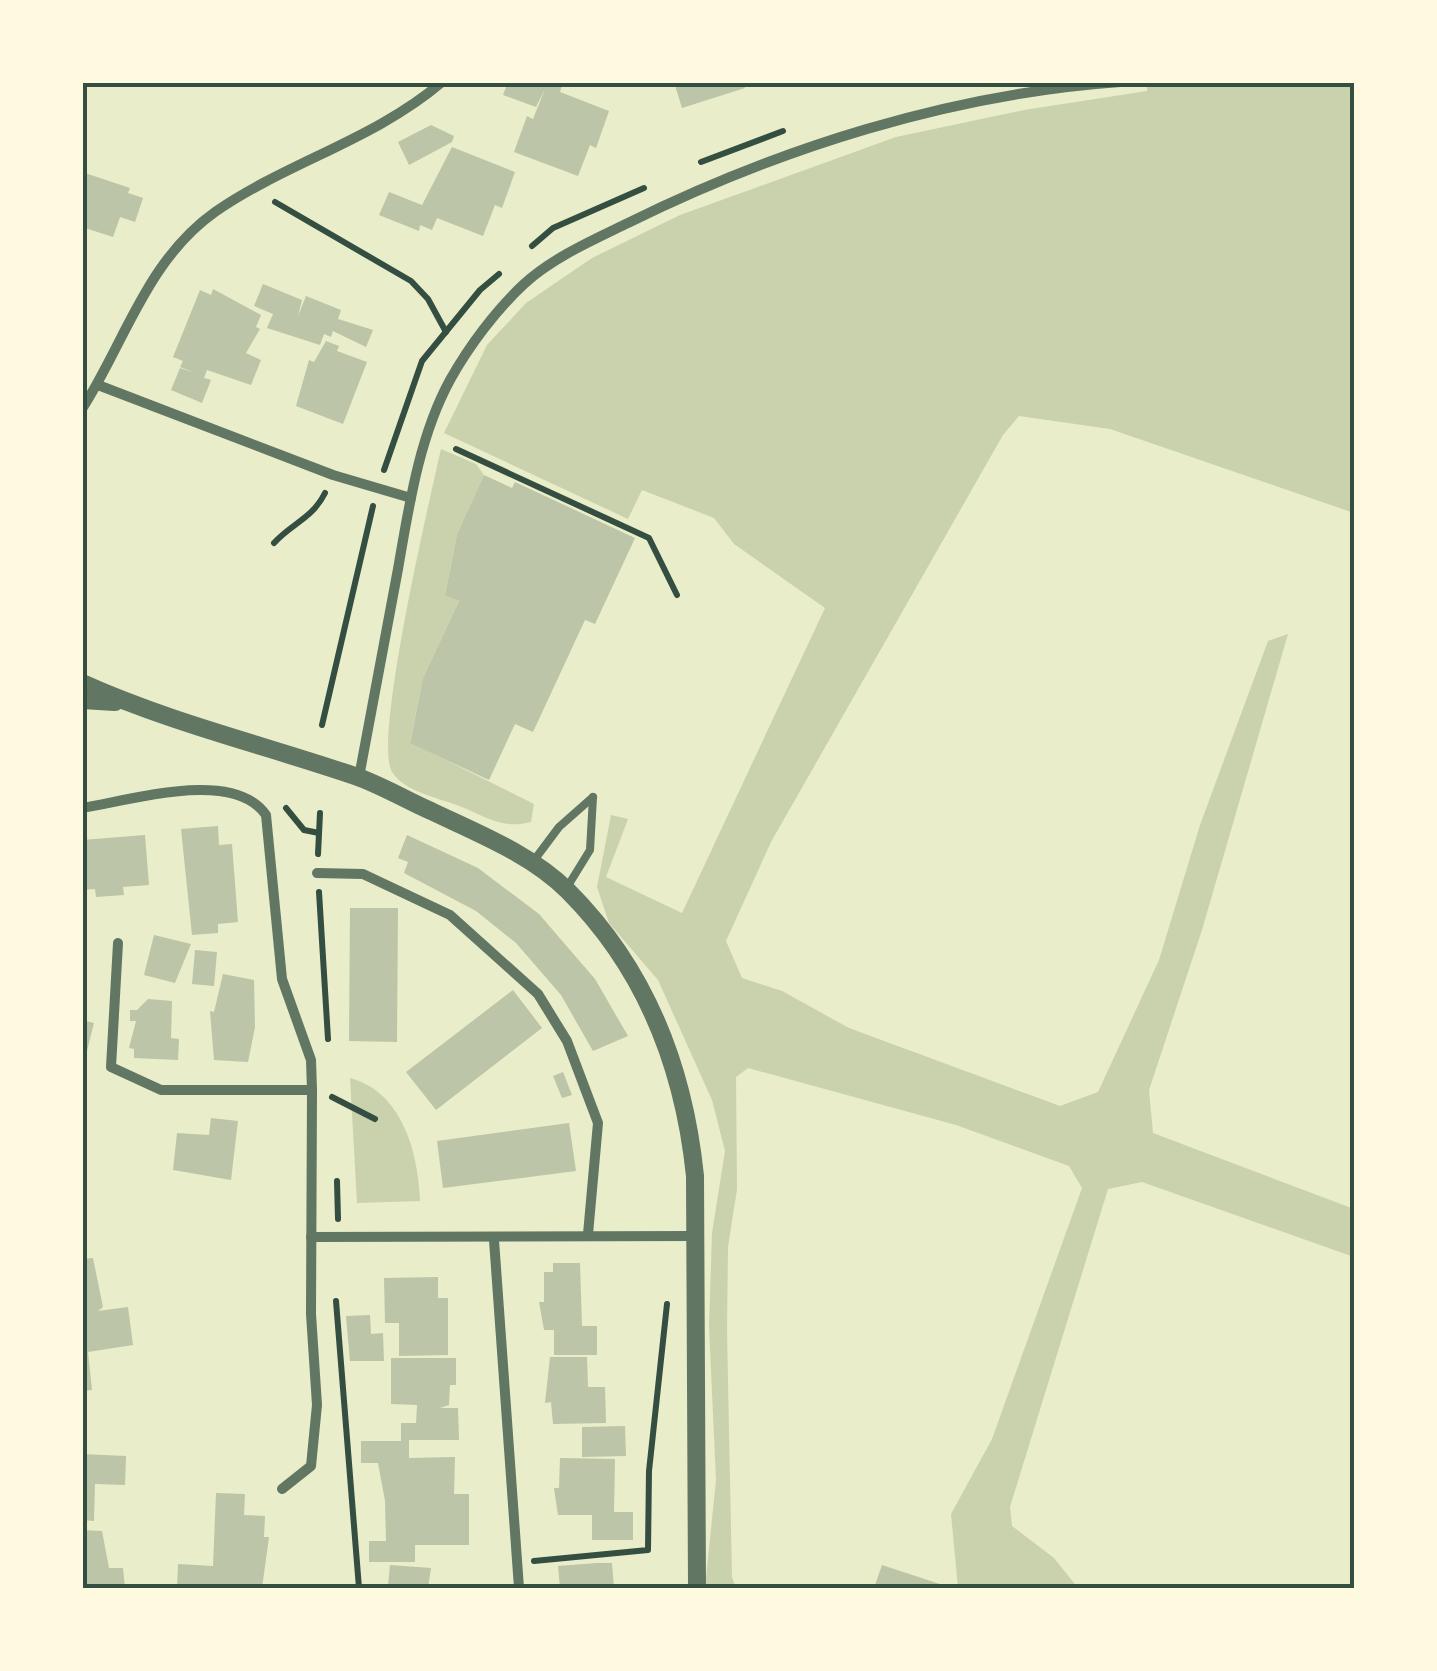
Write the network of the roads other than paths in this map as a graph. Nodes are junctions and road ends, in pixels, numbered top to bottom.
1 (442, 82) edge
2 (1120, 82) edge
3 (98, 385) junction
4 (82, 409) edge
5 (411, 498) junction
6 (82, 682) edge
7 (82, 700) edge
8 (125, 702) junction
9 (360, 777) junction
10 (82, 808) edge
11 (531, 865) junction
12 (318, 873) road end
13 (566, 889) junction
14 (118, 944) dead end
15 (312, 1090) junction
16 (588, 1234) junction
17 (694, 1236) junction
18 (310, 1237) junction
19 (494, 1240) junction
20 (282, 1488) dead end
21 (519, 1588) edge
22 (697, 1588) edge

1 - 3 street
2 - 5 street
3 - 4 street
3 - 5 street
5 - 9 street
6 - 8 street
7 - 8 street
8 - 9 street
9 - 11 street
10 - 15 street
11 - 13 street
11 - 13 lane
12 - 16 street
13 - 17 street
14 - 15 street
15 - 18 street
16 - 17 street
16 - 19 street
17 - 22 street
18 - 19 street
18 - 20 street
19 - 21 street

